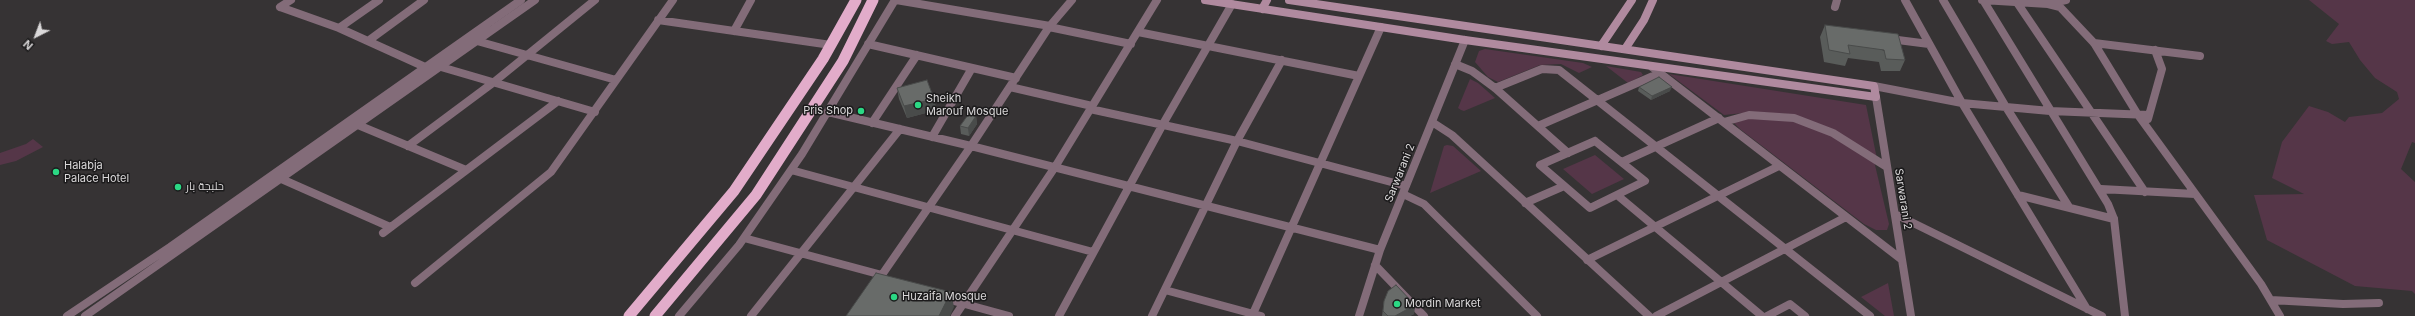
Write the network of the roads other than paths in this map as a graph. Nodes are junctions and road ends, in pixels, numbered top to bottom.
1 (291, 0) edge
2 (379, 0) edge
3 (424, 0) edge
4 (521, 0) edge
5 (534, 0) edge
6 (595, 0) edge
7 (673, 0) edge
8 (751, 0) edge
9 (873, 0) edge
10 (881, 0) edge
11 (896, 0) edge
12 (1072, 0) edge
13 (1157, 0) edge
14 (1205, 0) edge
15 (1267, 0) edge
16 (1289, 0) edge
17 (1632, 0) edge
18 (1653, 0) edge
19 (1905, 0) edge
20 (1943, 0) edge
21 (1983, 0) edge
22 (2066, 0) edge
23 (2000, 1) edge
24 (854, 2) edge
25 (2046, 2) edge
26 (1232, 4) junction
27 (2018, 4) junction
28 (508, 9) junction
29 (1262, 9) junction
30 (518, 12) junction
31 (658, 20) junction
32 (1050, 26) junction
33 (1381, 27) junction
34 (338, 28) junction
35 (734, 31) junction
36 (1138, 32) junction
37 (1882, 38) edge
38 (1465, 40) junction
39 (368, 41) junction
40 (477, 41) junction
41 (2094, 43) junction
42 (868, 44) junction
43 (1131, 44) junction
44 (1929, 44) junction
45 (831, 45) junction
46 (1208, 46) junction
47 (1601, 46) junction
48 (1624, 49) junction
49 (848, 50) junction
50 (2155, 50) junction
51 (528, 55) junction
52 (917, 55) junction
53 (2200, 56) dead end
54 (1282, 60) junction
55 (1455, 64) junction
56 (1652, 66) junction
57 (425, 67) junction
58 (441, 67) junction
59 (972, 68) junction
60 (1660, 73) junction
61 (1359, 76) junction
62 (1016, 78) junction
63 (616, 80) junction
64 (494, 82) junction
65 (1874, 86) junction
66 (1010, 87) junction
67 (1495, 88) junction
68 (1876, 97) junction
69 (1597, 100) junction
70 (558, 101) junction
71 (1962, 103) junction
72 (2006, 106) junction
73 (1091, 107) junction
74 (2050, 110) junction
75 (595, 112) junction
76 (828, 112) junction
77 (2090, 113) junction
78 (2138, 115) junction
79 (2149, 115) junction
80 (1722, 120) junction
81 (1432, 122) junction
82 (872, 123) junction
83 (1163, 124) junction
84 (358, 125) junction
85 (1538, 126) junction
86 (2146, 126) junction
87 (900, 129) junction
88 (932, 137) junction
89 (1237, 141) junction
90 (408, 146) junction
91 (971, 146) junction
92 (1656, 147) junction
93 (1568, 153) junction
94 (1622, 162) junction
95 (1319, 163) junction
96 (1779, 166) junction
97 (1055, 167) junction
98 (1887, 167) junction
99 (466, 170) junction
100 (791, 170) junction
101 (272, 175) junction
102 (280, 178) junction
103 (262, 186) junction
104 (1129, 186) junction
105 (1564, 186) junction
106 (853, 187) junction
107 (1405, 190) junction
108 (2101, 190) junction
109 (2145, 192) junction
110 (2195, 194) junction
111 (1617, 195) junction
112 (2018, 195) junction
113 (1718, 196) junction
114 (1525, 203) junction
115 (1207, 206) junction
116 (2070, 207) junction
117 (928, 209) junction
118 (1895, 214) junction
119 (1846, 217) junction
120 (2114, 219) junction
121 (390, 227) junction
122 (1291, 227) junction
123 (1655, 227) junction
124 (1012, 230) junction
125 (383, 233) dead end
126 (744, 238) junction
127 (175, 248) junction
128 (1785, 249) junction
129 (1380, 250) junction
130 (1093, 252) junction
131 (800, 253) junction
132 (1901, 259) junction
133 (1587, 260) junction
134 (1375, 264) junction
135 (882, 280) junction
136 (1722, 282) junction
137 (415, 283) dead end
138 (1165, 290) junction
139 (871, 292) edge
140 (932, 295) edge
141 (2271, 300) junction
142 (962, 303) junction
143 (2379, 303) dead end
144 (2087, 309) junction
145 (1256, 315) edge
146 (67, 316) edge
147 (85, 316) edge
148 (629, 316) edge
149 (655, 316) edge
150 (679, 316) edge
151 (751, 316) edge
152 (955, 316) edge
153 (1009, 316) edge
154 (1059, 316) edge
155 (1152, 316) edge
156 (1359, 316) edge
157 (1424, 316) edge
158 (1537, 316) edge
159 (1649, 316) edge
160 (1656, 316) edge
161 (1762, 316) edge
162 (1767, 316) edge
163 (1805, 316) edge
164 (1870, 316) edge
165 (1911, 316) edge
166 (2102, 316) edge
167 (2125, 316) edge
168 (2280, 316) edge

1 - 34 street
2 - 34 street
3 - 39 street
4 - 28 street
5 - 30 street
6 - 51 street
7 - 31 street
8 - 35 street
9 - 49 highway
10 - 49 highway
11 - 32 street
11 - 42 street
12 - 32 street
13 - 36 street
14 - 26 main road
15 - 29 main road
16 - 47 main road
17 - 47 main road
18 - 48 main road
19 - 44 street
20 - 72 street
21 - 23 street
21 - 74 street
22 - 25 street
23 - 27 street
24 - 45 highway
25 - 27 street
25 - 41 street
26 - 29 main road
26 - 46 street
27 - 77 street
28 - 30 street
28 - 57 street
29 - 33 main road
30 - 40 street
31 - 35 street
31 - 63 street
32 - 43 street
32 - 62 street
33 - 38 main road
33 - 61 street
34 - 39 street
35 - 45 street
36 - 43 street
36 - 46 street
37 - 44 street
38 - 55 street, Sarwarani 2
38 - 56 main road
39 - 57 street
40 - 51 street
40 - 58 street
41 - 50 street
41 - 78 street
42 - 52 street
42 - 76 street
43 - 73 street
44 - 71 street
45 - 148 highway
46 - 54 street
46 - 83 street
47 - 48 main road
48 - 65 main road
49 - 149 highway
50 - 53 street
50 - 79 street
51 - 63 street
51 - 64 street
52 - 59 street
52 - 82 street
54 - 61 street
54 - 89 street
55 - 67 street
55 - 81 street, Sarwarani 2
56 - 60 street
56 - 68 main road
57 - 101 street
58 - 64 street
58 - 84 street
59 - 62 street
59 - 88 street
60 - 69 street
60 - 80 street
61 - 95 street
62 - 66 street
63 - 75 street
64 - 70 street
64 - 90 street
65 - 68 main road, Sarwarani 2
65 - 71 street
66 - 73 street
66 - 91 street
67 - 69 street
67 - 85 street
68 - 98 street, Sarwarani 2
69 - 85 street
69 - 92 street
70 - 75 street
70 - 99 street
71 - 72 street
71 - 112 street
72 - 74 street
72 - 116 street
73 - 83 street
73 - 97 street
74 - 77 street
74 - 108 street
75 - 137 street
76 - 82 street
76 - 100 street
77 - 78 street
77 - 109 street
78 - 79 street
78 - 86 street
79 - 86 street
80 - 92 street
80 - 96 street
80 - 98 street
81 - 107 street, Sarwarani 2
81 - 114 street
82 - 87 street
83 - 89 street
83 - 104 street
84 - 90 street
84 - 102 street
85 - 93 street
86 - 110 street
87 - 88 street
87 - 106 street
88 - 91 street
89 - 95 street
89 - 115 street
90 - 99 street
91 - 97 street
91 - 117 street
92 - 94 street
92 - 113 street
93 - 94 street
93 - 105 street
94 - 111 street
95 - 107 street
95 - 122 street
96 - 113 street
96 - 119 street
97 - 104 street
97 - 124 street
98 - 118 street, Sarwarani 2
99 - 121 street
100 - 106 street
100 - 126 street
101 - 102 street
101 - 103 street
102 - 103 street
102 - 121 street
103 - 127 street
104 - 115 street
104 - 130 street
105 - 111 street
105 - 114 street
106 - 117 street
106 - 131 street
107 - 129 street, Sarwarani 2
107 - 158 street
108 - 109 street
108 - 120 street
109 - 110 street
110 - 141 street
111 - 123 street
112 - 116 street
112 - 144 street
113 - 123 street
113 - 128 street
114 - 133 street
115 - 122 street
115 - 138 street
116 - 120 street
117 - 124 street
117 - 135 street
118 - 132 street, Sarwarani 2
118 - 144 street
119 - 128 street
119 - 132 street
120 - 167 street
121 - 125 street
122 - 129 street
122 - 145 street
123 - 133 street
123 - 136 street
124 - 130 street
124 - 142 street
126 - 131 street
126 - 150 street
127 - 146 street
127 - 147 street
128 - 136 street
128 - 164 street
129 - 134 street, Sarwarani 2
130 - 154 street
131 - 135 street
131 - 151 street
132 - 165 street, Sarwarani 2
133 - 159 street
134 - 156 street, Sarwarani 2
134 - 157 street
135 - 139 street
136 - 160 street
136 - 161 street
138 - 145 street
138 - 155 street
140 - 142 street
141 - 143 street
141 - 168 street
142 - 152 street
142 - 153 street
144 - 166 street
162 - 163 street

